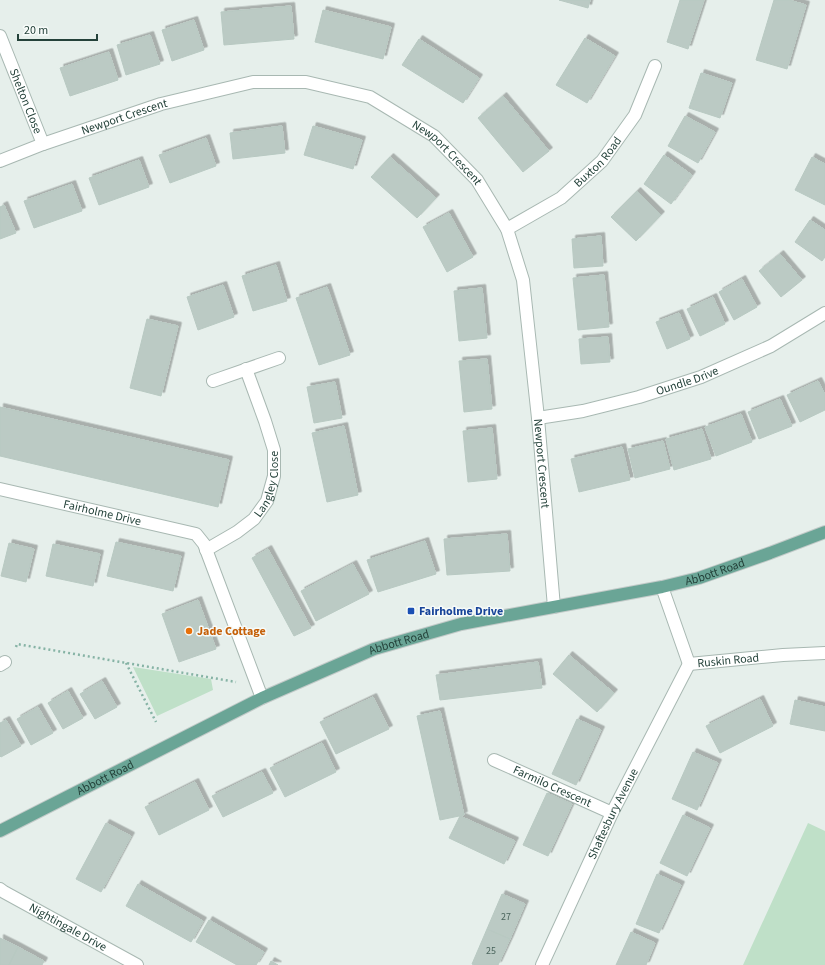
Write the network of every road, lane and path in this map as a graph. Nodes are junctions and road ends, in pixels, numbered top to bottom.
1 (0, 36) edge
2 (655, 66) dead end
3 (43, 144) junction
4 (0, 161) edge
5 (507, 229) junction
6 (825, 313) edge
7 (279, 358) dead end
8 (246, 369) junction
9 (213, 381) dead end
10 (538, 418) junction
11 (0, 489) edge
12 (825, 532) edge
13 (206, 550) junction
14 (662, 587) junction
15 (554, 607) junction
16 (825, 653) edge
17 (126, 663) junction
18 (3, 664) edge
19 (689, 664) junction
20 (236, 682) dead end
21 (262, 698) junction
22 (156, 722) dead end
23 (494, 760) dead end
24 (612, 813) junction
25 (0, 831) edge
26 (0, 888) edge
27 (137, 965) edge
28 (542, 965) edge

1 - 3 street, Shelton Close
2 - 5 street, Buxton Road
3 - 4 street, Newport Crescent
3 - 5 street, Newport Crescent
5 - 10 street, Newport Crescent
6 - 10 street, Oundle Drive
7 - 8 street
8 - 9 street
8 - 13 street, Langley Close
10 - 15 street, Newport Crescent
11 - 13 street, Fairholme Drive
12 - 14 main road, Abbott Road
13 - 21 street, Fairholme Drive
14 - 15 main road, Abbott Road
14 - 19 street, Ruskin Road
15 - 21 main road, Abbott Road
16 - 19 street, Ruskin Road
17 - 18 path
17 - 20 path
17 - 22 path
19 - 24 street, Shaftesbury Avenue
21 - 25 main road, Abbott Road
23 - 24 street, Farmilo Crescent
24 - 28 street, Shaftesbury Avenue
26 - 27 street, Nightingale Drive

